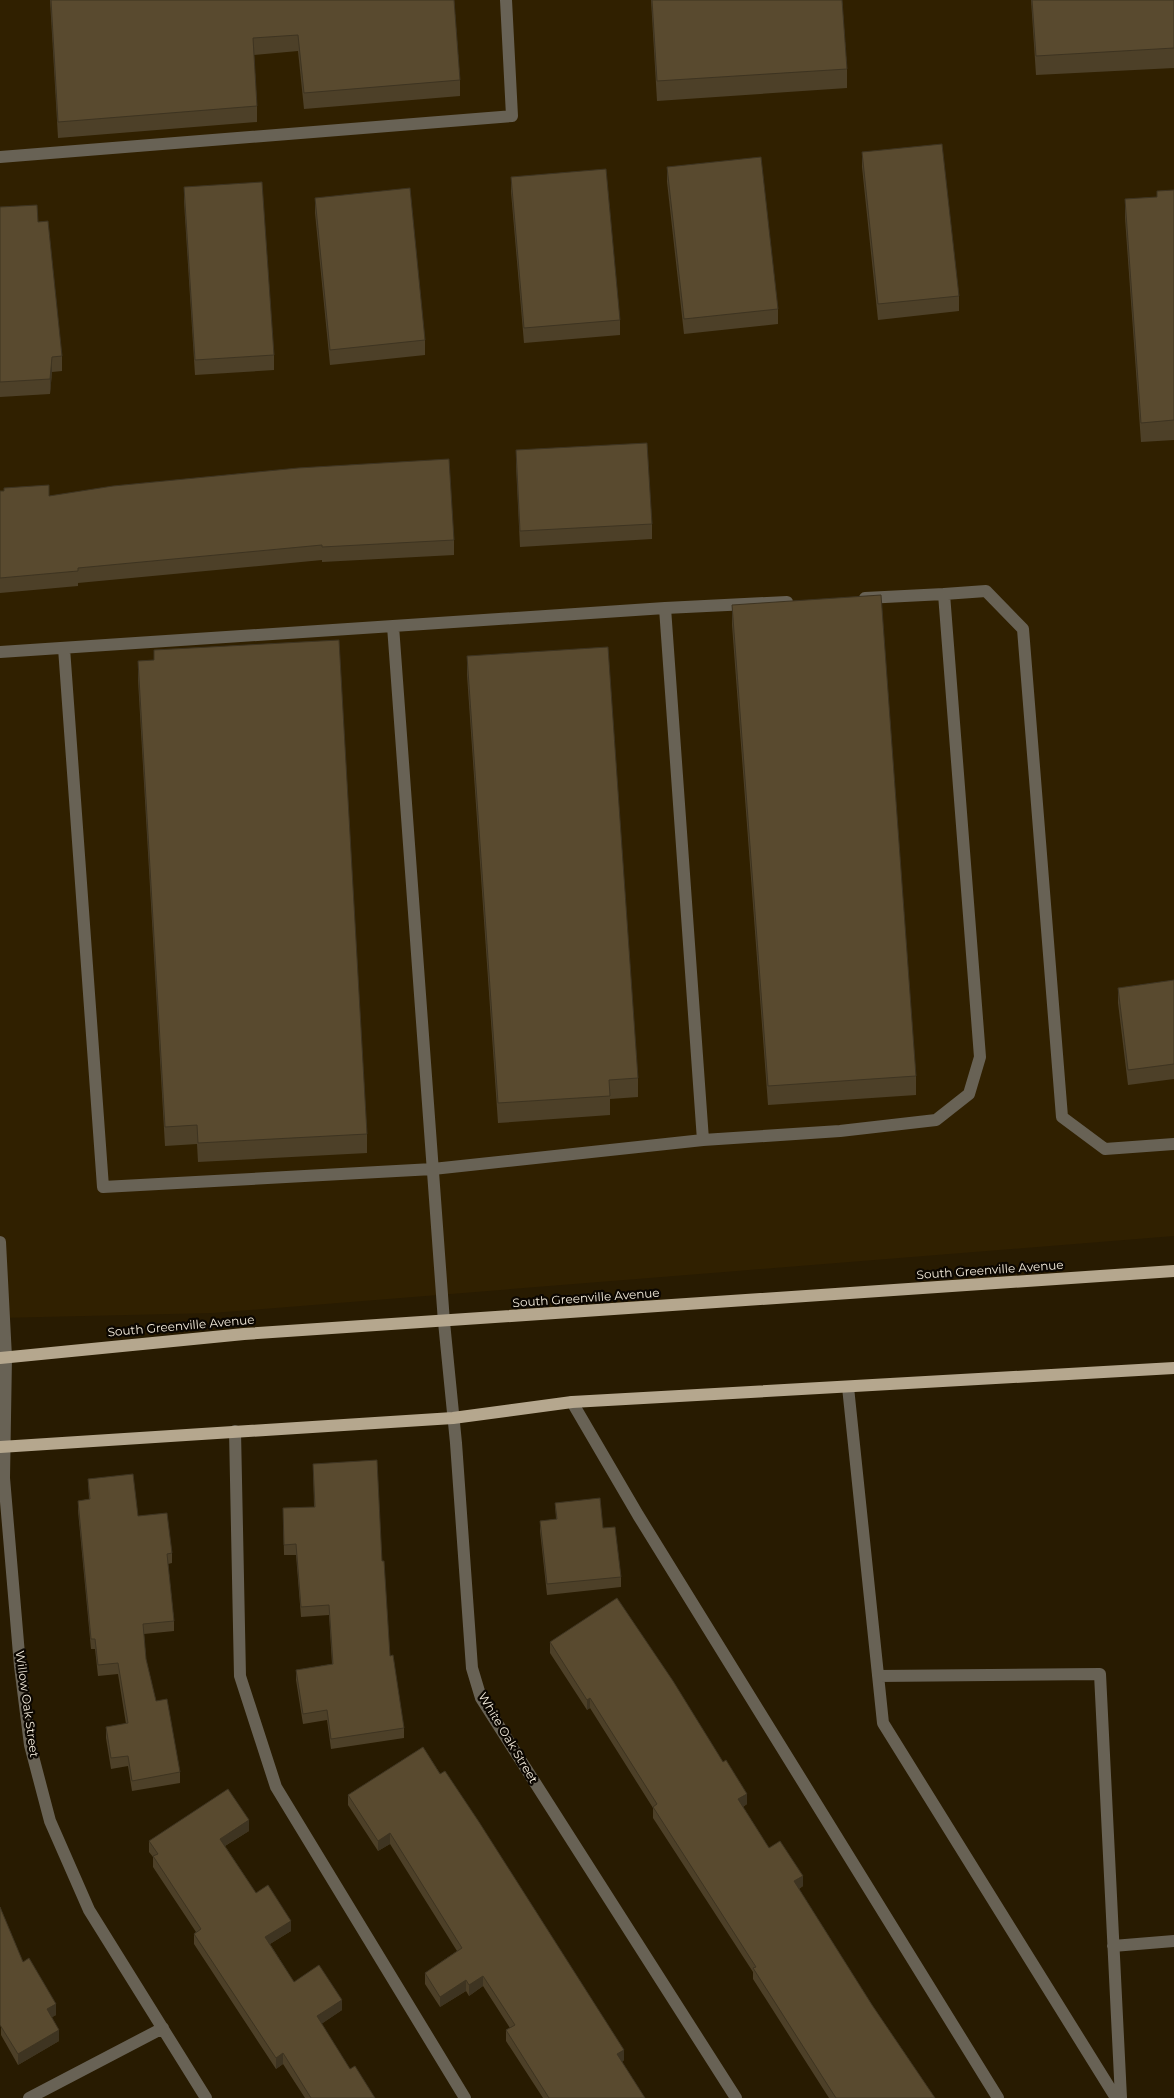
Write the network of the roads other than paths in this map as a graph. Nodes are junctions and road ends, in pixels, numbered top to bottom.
1 (506, 0) edge
2 (0, 157) edge
3 (944, 594) junction
4 (854, 599) edge
5 (804, 601) edge
6 (665, 608) junction
7 (393, 626) junction
8 (64, 648) junction
9 (0, 652) edge
10 (703, 1140) junction
11 (1174, 1144) edge
12 (433, 1169) junction
13 (0, 1242) edge
14 (1174, 1272) edge
15 (444, 1322) junction
16 (3, 1358) edge
17 (1174, 1368) edge
18 (848, 1387) junction
19 (572, 1402) junction
20 (453, 1418) junction
21 (235, 1431) junction
22 (2, 1447) edge
23 (878, 1676) junction
24 (1174, 1941) edge
25 (1113, 1946) junction
26 (163, 2028) junction
27 (29, 2098) edge
28 (206, 2098) edge
29 (465, 2098) edge
30 (736, 2098) edge
31 (998, 2098) edge
32 (1116, 2098) edge
33 (1121, 2098) edge

1 - 2 street
3 - 4 street
3 - 10 street
3 - 11 street
5 - 6 street
6 - 7 street
6 - 10 street
7 - 8 street
7 - 12 street, White Oak Street
8 - 9 street
8 - 12 street
10 - 12 street
12 - 15 street, White Oak Street
13 - 16 street, Willow Oak Street
14 - 15 main road, South Greenville Avenue
15 - 16 main road, South Greenville Avenue
15 - 20 street, White Oak Street
16 - 22 street, Willow Oak Street
17 - 18 main road
18 - 19 main road
18 - 23 street
19 - 20 main road
19 - 31 street
20 - 21 main road
20 - 30 street, White Oak Street
21 - 22 main road
21 - 29 street
22 - 26 street, Willow Oak Street
23 - 25 street
23 - 32 street
24 - 25 street
25 - 33 street
26 - 27 street
26 - 28 street, Willow Oak Street

